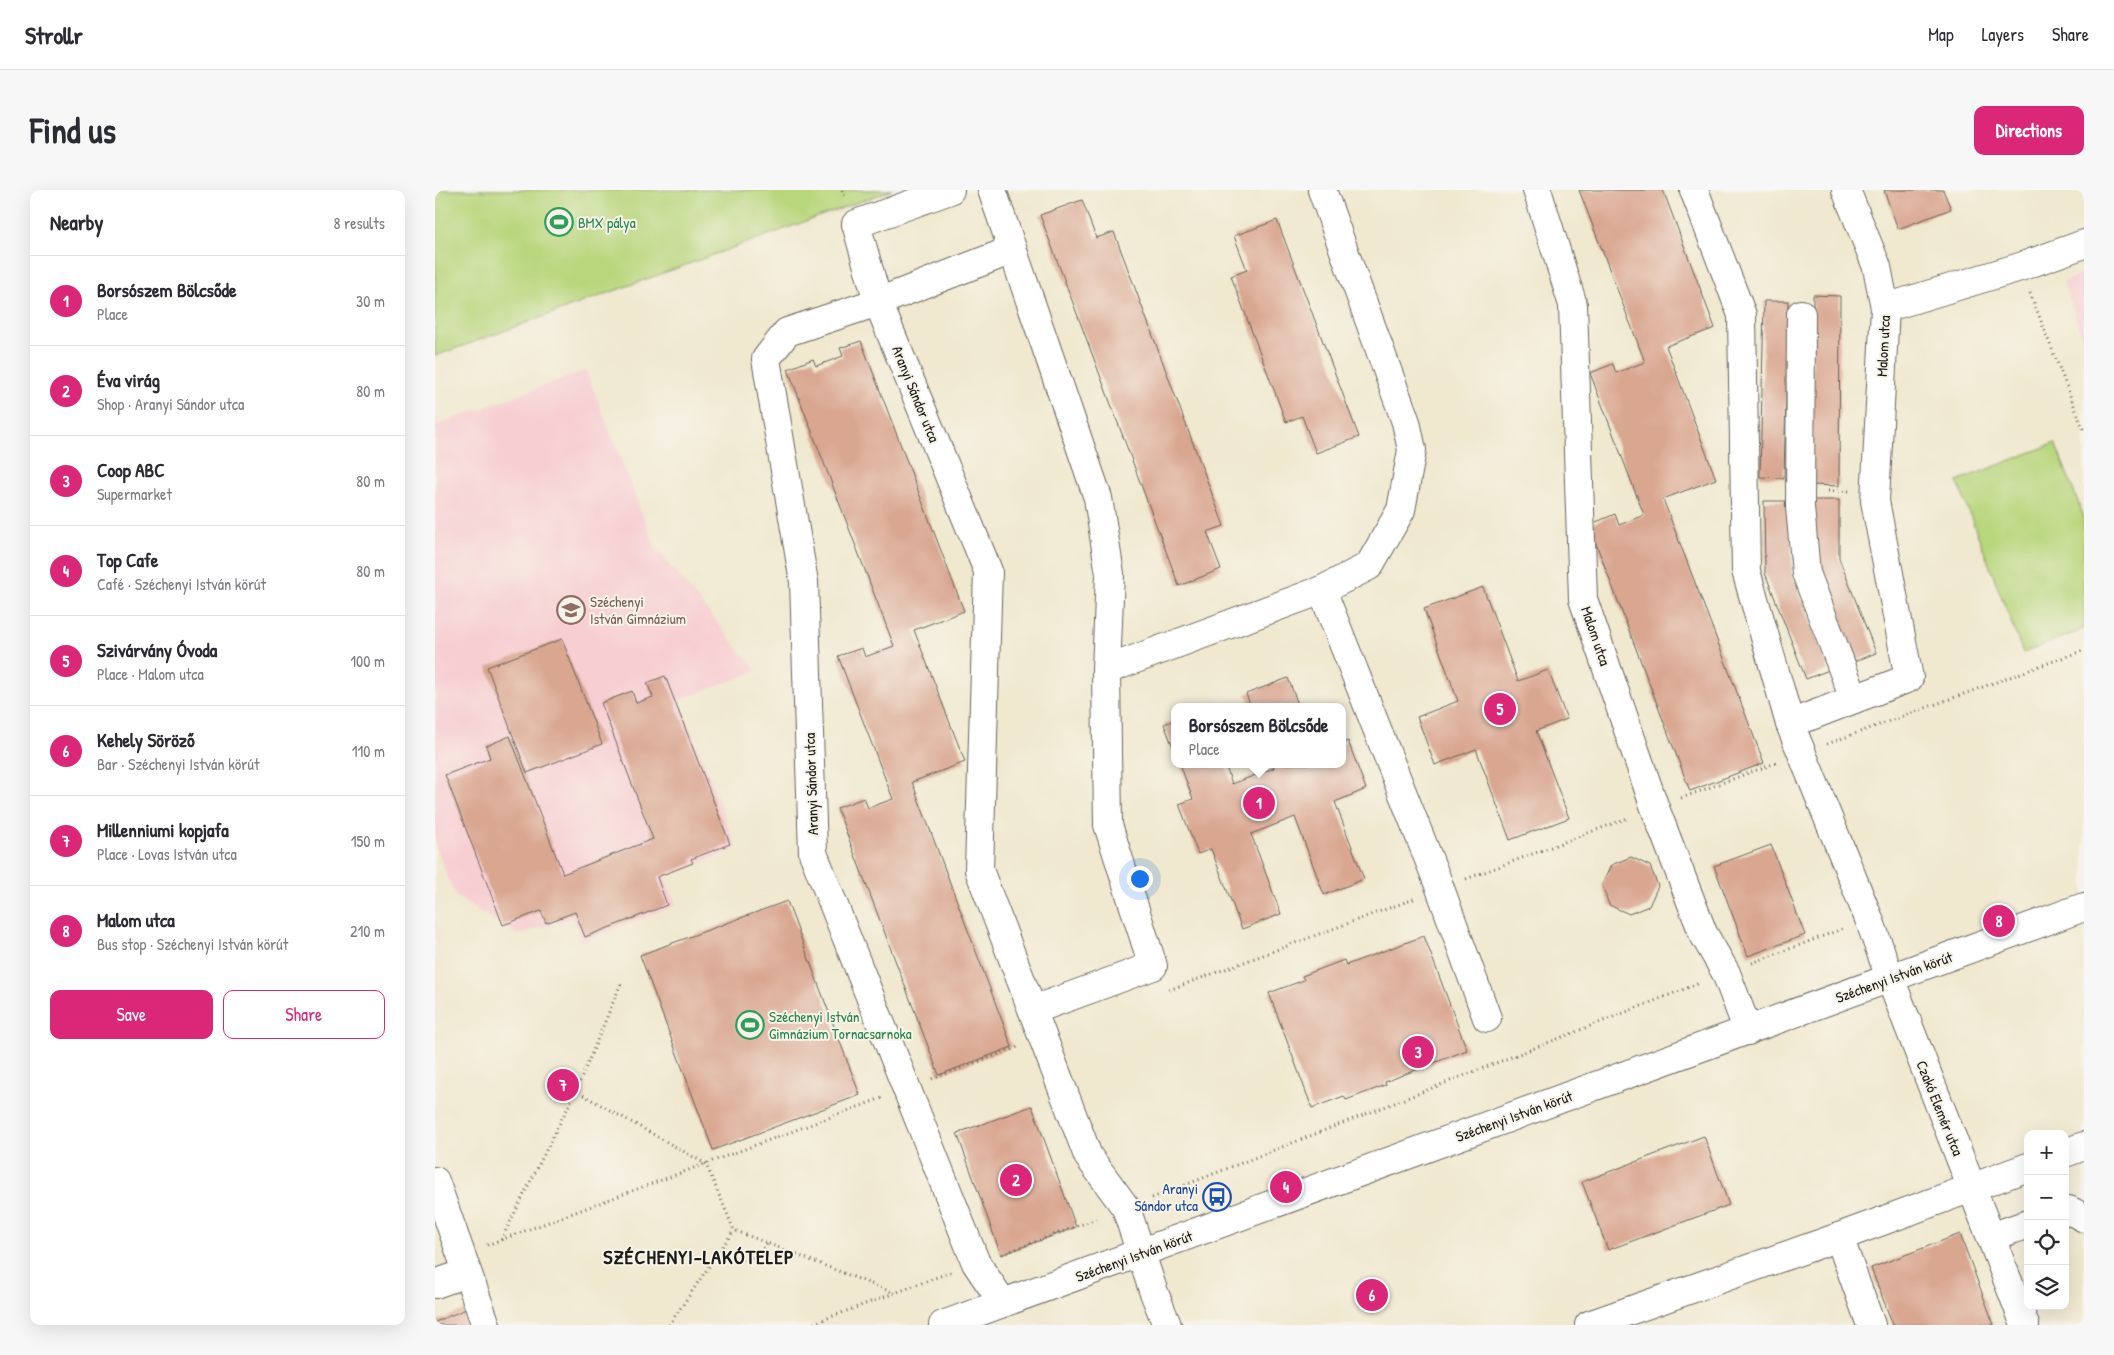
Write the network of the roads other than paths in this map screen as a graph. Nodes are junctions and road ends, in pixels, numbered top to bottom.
1 (950, 190) edge
2 (992, 190) edge
3 (1322, 190) edge
4 (1537, 190) edge
5 (1693, 190) edge
6 (1846, 190) edge
7 (2084, 244) edge
8 (1012, 250) junction
9 (878, 302) junction
10 (1885, 308) junction
11 (1801, 314) dead end
12 (1322, 590) junction
13 (1106, 670) junction
14 (1854, 699) junction
15 (1790, 724) junction
16 (2084, 907) edge
17 (1890, 978) junction
18 (1033, 1010) junction
19 (1487, 1018) dead end
20 (1748, 1031) junction
21 (2084, 1146) edge
22 (2069, 1152) edge
23 (2024, 1169) edge
24 (435, 1181) edge
25 (1973, 1188) junction
26 (2069, 1210) edge
27 (2084, 1218) edge
28 (2024, 1225) edge
29 (1839, 1237) junction
30 (1991, 1237) junction
31 (1142, 1253) junction
32 (463, 1263) junction
33 (435, 1284) edge
34 (1003, 1303) junction
35 (486, 1325) edge
36 (943, 1325) edge
37 (1167, 1325) edge
38 (1589, 1325) edge
39 (1871, 1325) edge
40 (2025, 1325) edge

1 - 9 street, Aranyi Sándor utca
2 - 8 street
3 - 12 street
4 - 20 street, Malom utca
5 - 15 street
6 - 10 street, Malom utca
7 - 10 street
8 - 9 street, Aranyi Sándor utca
8 - 13 street
9 - 18 street, Aranyi Sándor utca
9 - 34 street, Aranyi Sándor utca
10 - 14 street, Malom utca
11 - 14 street
12 - 13 street
12 - 19 street
13 - 18 street
14 - 15 street, Malom utca
15 - 17 street
16 - 17 street, Széchenyi István körút
17 - 20 street, Széchenyi István körút
17 - 25 street, Czakó Elemér utca
18 - 31 street, Aranyi Sándor utca
20 - 31 street, Széchenyi István körút
21 - 22 street
23 - 25 street
24 - 32 street
25 - 29 street
25 - 30 street, Czakó Elemér utca
26 - 27 street
28 - 30 street
29 - 38 street
29 - 39 street
30 - 40 street, Czakó Elemér utca
31 - 34 street, Széchenyi István körút
31 - 37 street, Aranyi Sándor utca
32 - 33 street
32 - 35 street
34 - 36 street, Széchenyi István körút

